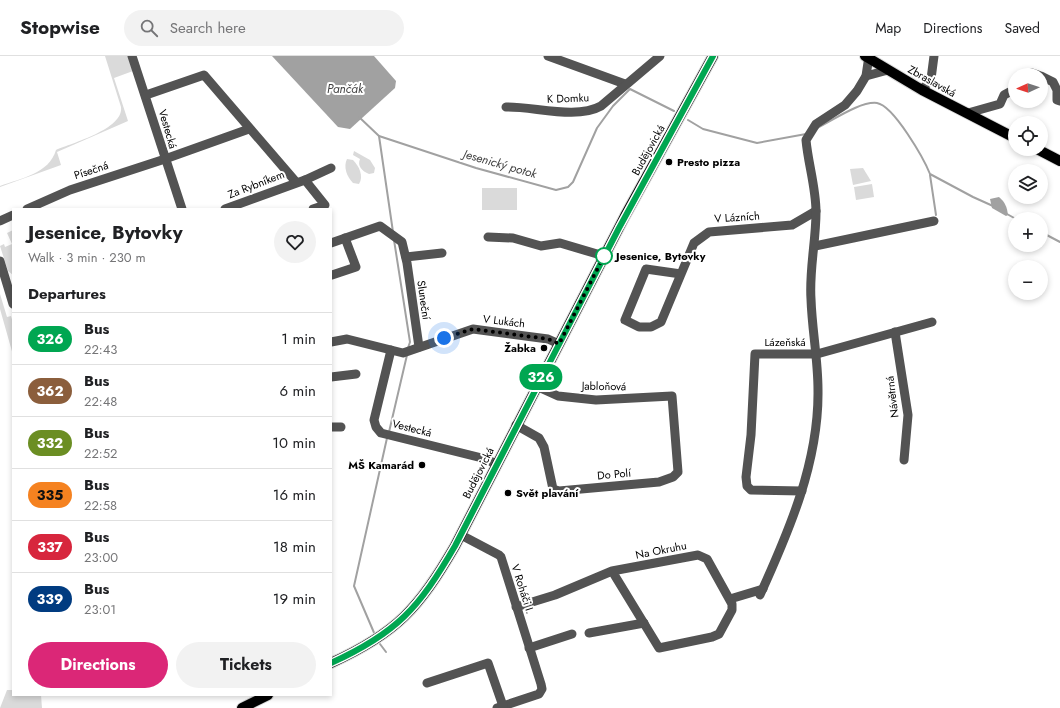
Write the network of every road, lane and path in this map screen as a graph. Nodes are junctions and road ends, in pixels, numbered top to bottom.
1 (132, 56) edge
2 (548, 56) edge
3 (660, 56) edge
4 (713, 56) edge
5 (934, 56) edge
6 (868, 57) edge
7 (888, 70) junction
8 (866, 76) junction
9 (1048, 78) edge
10 (625, 84) junction
11 (922, 90) junction
12 (1008, 93) edge
13 (146, 95) junction
14 (1060, 101) edge
15 (506, 107) dead end
16 (968, 113) junction
17 (249, 129) junction
18 (1008, 134) edge
19 (1048, 155) edge
20 (165, 159) junction
21 (1060, 161) edge
22 (331, 168) dead end
23 (301, 181) junction
24 (29, 208) edge
25 (182, 208) edge
26 (228, 208) edge
27 (316, 208) edge
28 (816, 211) junction
29 (12, 215) edge
30 (0, 221) edge
31 (934, 221) dead end
32 (488, 237) dead end
33 (345, 238) junction
34 (332, 243) edge
35 (814, 246) junction
36 (442, 253) dead end
37 (604, 256) junction
38 (406, 257) junction
39 (0, 261) edge
40 (681, 274) junction
41 (332, 275) edge
42 (10, 283) edge
43 (12, 297) edge
44 (932, 322) dead end
45 (895, 332) junction
46 (332, 342) edge
47 (559, 344) junction
48 (391, 350) junction
49 (411, 350) junction
50 (817, 354) junction
51 (356, 374) dead end
52 (332, 377) edge
53 (536, 386) junction
54 (672, 396) joint
55 (516, 425) junction
56 (332, 427) edge
57 (341, 427) dead end
58 (904, 460) dead end
59 (496, 464) junction
60 (802, 491) junction
61 (460, 535) junction
62 (612, 571) junction
63 (730, 599) junction
64 (516, 607) junction
65 (644, 623) junction
66 (589, 633) dead end
67 (572, 634) dead end
68 (529, 648) junction
69 (332, 662) edge
70 (427, 683) dead end
71 (266, 696) edge
72 (500, 707) edge
73 (242, 708) edge

1 - 13 street, Vestecká
2 - 10 street
3 - 10 street, K Domku
4 - 37 main road, Budějovická
5 - 11 street
6 - 7 main road, Zbraslavská
6 - 8 street
7 - 8 street
7 - 11 main road, Zbraslavská
8 - 28 street
9 - 14 street
10 - 15 street, K Domku
11 - 16 main road, Zbraslavská
12 - 16 street
13 - 17 street, Za Rybníkem
13 - 20 street, Vestecká
16 - 18 main road, Zbraslavská
17 - 20 street
17 - 23 street, Za Rybníkem
19 - 21 main road
20 - 24 street, Písečná
20 - 25 street, Vestecká
22 - 23 street, Za Rybníkem
23 - 26 street, Za Rybníkem
23 - 27 street, Za Rybníkem
28 - 35 street
28 - 40 street, V Lázních
29 - 30 street
31 - 35 street
32 - 37 street
33 - 34 street, Sluneční
33 - 38 street, Sluneční
33 - 41 street
35 - 50 street
36 - 38 street
37 - 47 main road, Budějovická
38 - 49 street, Sluneční
39 - 42 street
40 - 40 street, V Lázních
42 - 43 street
44 - 45 street
45 - 50 street
45 - 58 street, Návětrná
46 - 48 street
47 - 49 street, V Lukách
47 - 53 main road, Budějovická
48 - 49 street
48 - 59 street, Vestecká
50 - 60 street, Lázeňská
50 - 60 street, Lázeňská
51 - 52 street
53 - 54 street, Jabloňová
53 - 55 main road, Budějovická
54 - 55 street, Do Polí
55 - 59 main road, Budějovická
56 - 57 street
59 - 61 main road, Budějovická
60 - 63 street, Lázeňská
61 - 64 street, V Roháči I.
61 - 69 main road, Budějovická
62 - 63 street, Na Okruhu
62 - 64 street, Na Okruhu
62 - 65 street
63 - 65 street
64 - 68 street, V Roháči I.
65 - 66 street
67 - 68 street
68 - 72 street, V Roháči I.
70 - 72 street, V Roháči I.
71 - 73 main road

